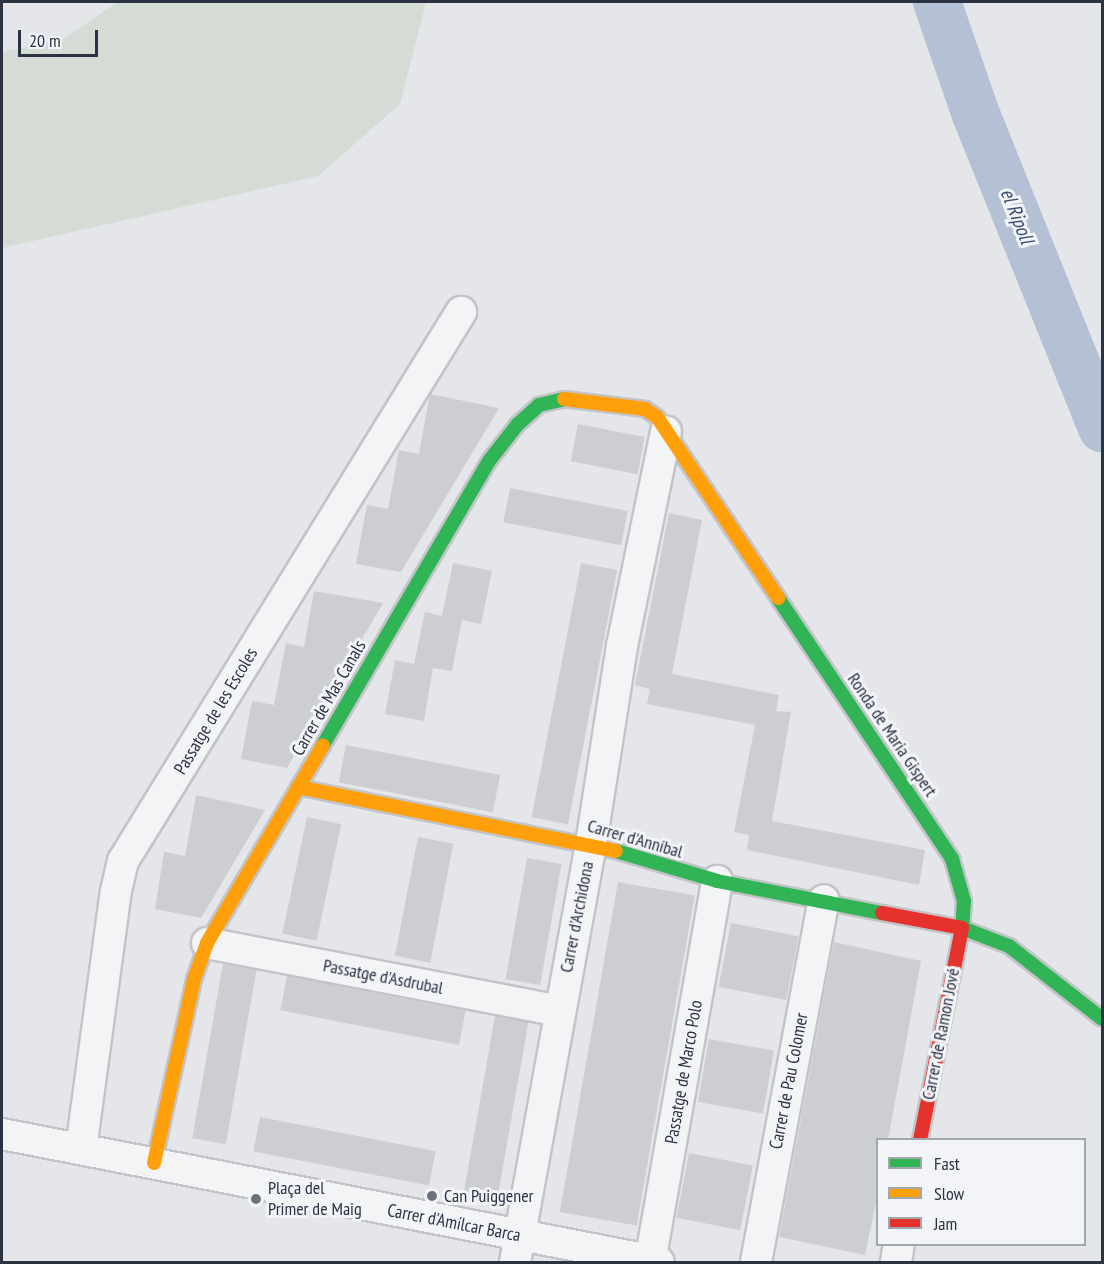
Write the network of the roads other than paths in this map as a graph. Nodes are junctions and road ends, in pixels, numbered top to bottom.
1 (461, 312) dead end
2 (666, 431) junction
3 (298, 787) junction
4 (591, 844) junction
5 (717, 881) junction
6 (824, 900) junction
7 (962, 928) junction
8 (207, 943) junction
9 (560, 1011) junction
10 (1102, 1019) edge
11 (2, 1134) edge
12 (920, 1138) edge
13 (81, 1149) junction
14 (154, 1163) junction
15 (899, 1246) edge
16 (518, 1250) edge
17 (653, 1262) edge
18 (756, 1263) edge
19 (896, 1263) edge

1 - 13 street, Passatge de les Escoles
2 - 3 street, Carrer de Mas Canals
2 - 4 street, Carrer d'Archidona
2 - 7 street, Ronda de Maria Gispert
3 - 4 street, Carrer d'Anníbal
3 - 8 street, Carrer de Mas Canals
4 - 5 street, Carrer d'Anníbal
4 - 9 street, Carrer d'Archidona
5 - 6 street, Carrer d'Anníbal
5 - 17 street, Passatge de Marco Polo
6 - 7 street, Carrer d'Anníbal
6 - 18 street, Carrer de Pau Colomer
7 - 10 street
7 - 12 street, Carrer de Ramon Jové
8 - 9 street, Passatge d'Asdrubal
8 - 14 street, Carrer de Mas Canals
9 - 16 street, Carrer d'Archidona
11 - 13 street, Carrer d'Amílcar Barca
13 - 14 street, Carrer d'Amílcar Barca
14 - 16 street, Carrer d'Amílcar Barca
15 - 19 street
16 - 17 street, Carrer d'Amílcar Barca

